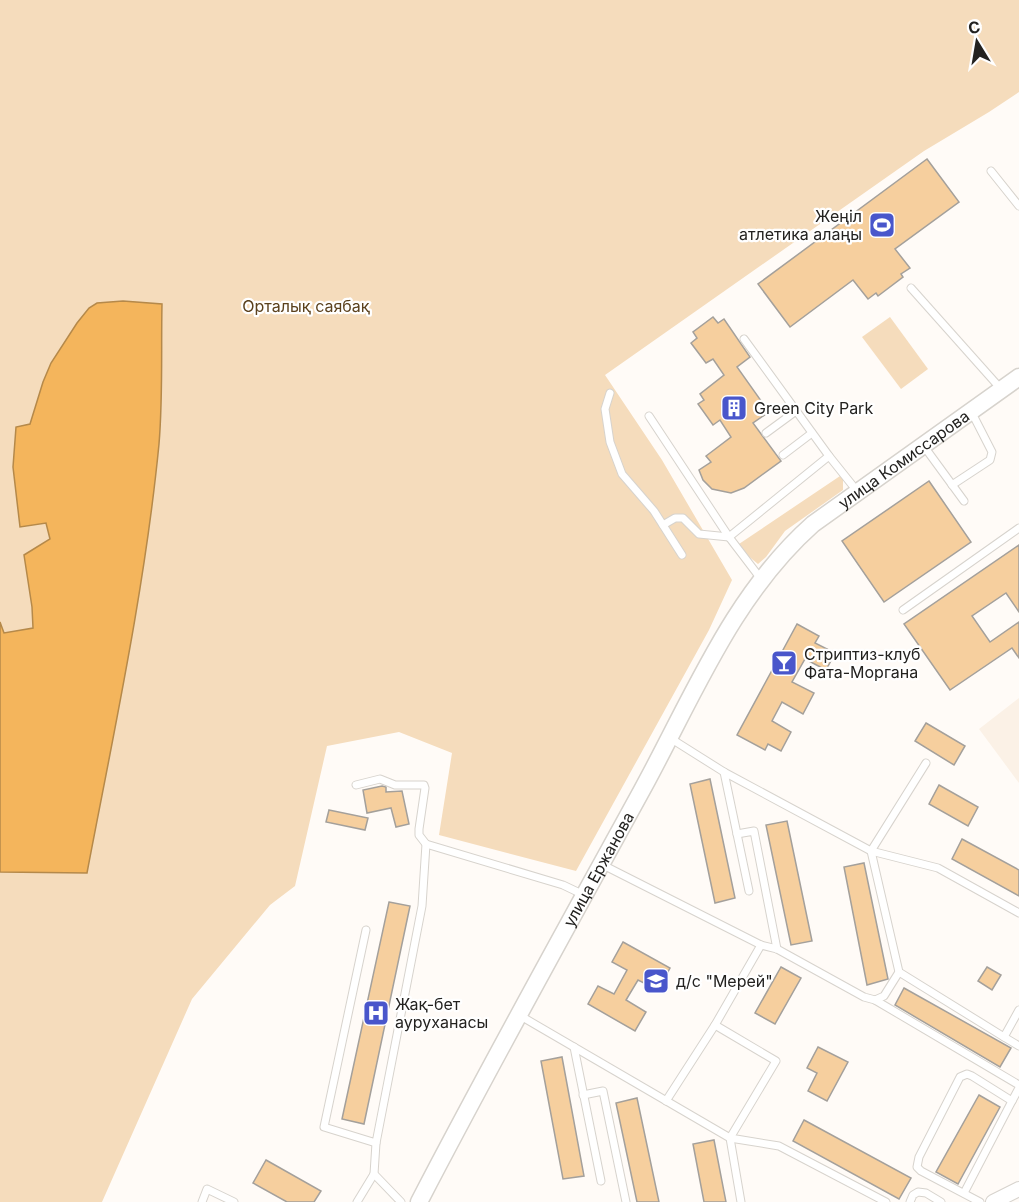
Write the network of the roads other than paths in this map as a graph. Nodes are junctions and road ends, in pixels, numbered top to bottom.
1 (991, 171) dead end
2 (1019, 206) edge
3 (911, 288) dead end
4 (744, 339) dead end
5 (1019, 377) edge
6 (1001, 389) junction
7 (610, 393) dead end
8 (796, 411) junction
9 (971, 411) junction
10 (649, 416) dead end
11 (766, 433) dead end
12 (812, 433) junction
13 (923, 445) junction
14 (783, 455) dead end
15 (829, 456) junction
16 (952, 485) junction
17 (857, 491) junction
18 (964, 501) dead end
19 (663, 525) junction
20 (1019, 528) edge
21 (729, 537) junction
22 (791, 544) joint
23 (682, 555) dead end
24 (760, 579) junction
25 (903, 610) dead end
26 (670, 738) junction
27 (926, 763) dead end
28 (724, 772) junction
29 (356, 785) dead end
30 (737, 834) junction
31 (426, 844) junction
32 (871, 851) junction
33 (601, 864) junction
34 (750, 891) dead end
35 (584, 895) junction
36 (1019, 913) edge
37 (366, 930) dead end
38 (761, 945) junction
39 (777, 949) junction
40 (898, 972) junction
41 (875, 1000) junction
42 (1019, 1010) edge
43 (519, 1015) junction
44 (715, 1025) junction
45 (1004, 1037) junction
46 (1019, 1046) edge
47 (574, 1047) junction
48 (1019, 1086) edge
49 (583, 1095) junction
50 (666, 1101) junction
51 (1012, 1101) junction
52 (730, 1138) junction
53 (376, 1143) junction
54 (374, 1174) junction
55 (600, 1181) dead end
56 (1019, 1190) edge
57 (964, 1193) junction
58 (202, 1202) edge
59 (234, 1202) edge
60 (357, 1202) edge
61 (401, 1202) edge
62 (419, 1202) edge
63 (626, 1202) edge
64 (741, 1202) edge
65 (886, 1202) edge
66 (910, 1202) edge
67 (941, 1202) edge
68 (980, 1202) edge
69 (993, 1202) edge

1 - 2 lane
3 - 6 lane
4 - 8 lane
5 - 6 street, улица Комиссарова
6 - 9 street, улица Комиссарова
7 - 19 lane
8 - 11 lane
8 - 12 lane
9 - 13 street, улица Комиссарова
9 - 16 lane
10 - 21 lane
12 - 14 lane
12 - 15 lane
13 - 16 lane
13 - 17 street, улица Комиссарова
15 - 17 lane
15 - 21 lane
16 - 18 lane
17 - 22 street, улица Комиссарова
19 - 21 lane
19 - 23 lane
20 - 25 lane
21 - 24 lane
22 - 24 street, улица Ержанова
24 - 26 street, улица Ержанова
26 - 28 lane
26 - 33 street, улица Ержанова
27 - 32 lane
28 - 30 lane
28 - 32 lane
29 - 31 lane
30 - 34 lane
30 - 39 lane
31 - 35 lane
31 - 53 lane
32 - 36 lane
32 - 40 lane
33 - 35 street, улица Ержанова
33 - 38 lane
35 - 43 street, улица Ержанова
37 - 53 lane
38 - 39 lane
38 - 44 lane
39 - 41 lane
40 - 41 lane
40 - 45 lane
41 - 48 lane
42 - 45 lane
43 - 47 lane
43 - 62 street, улица Ержанова
44 - 50 lane
44 - 52 lane
45 - 46 lane
47 - 49 lane
47 - 50 lane
48 - 51 lane
49 - 55 lane
49 - 63 lane
50 - 52 lane
51 - 57 lane
51 - 57 lane
52 - 64 lane
52 - 65 lane
53 - 54 lane
54 - 60 lane
54 - 61 lane
56 - 69 street
57 - 68 lane
58 - 59 lane
66 - 67 lane

